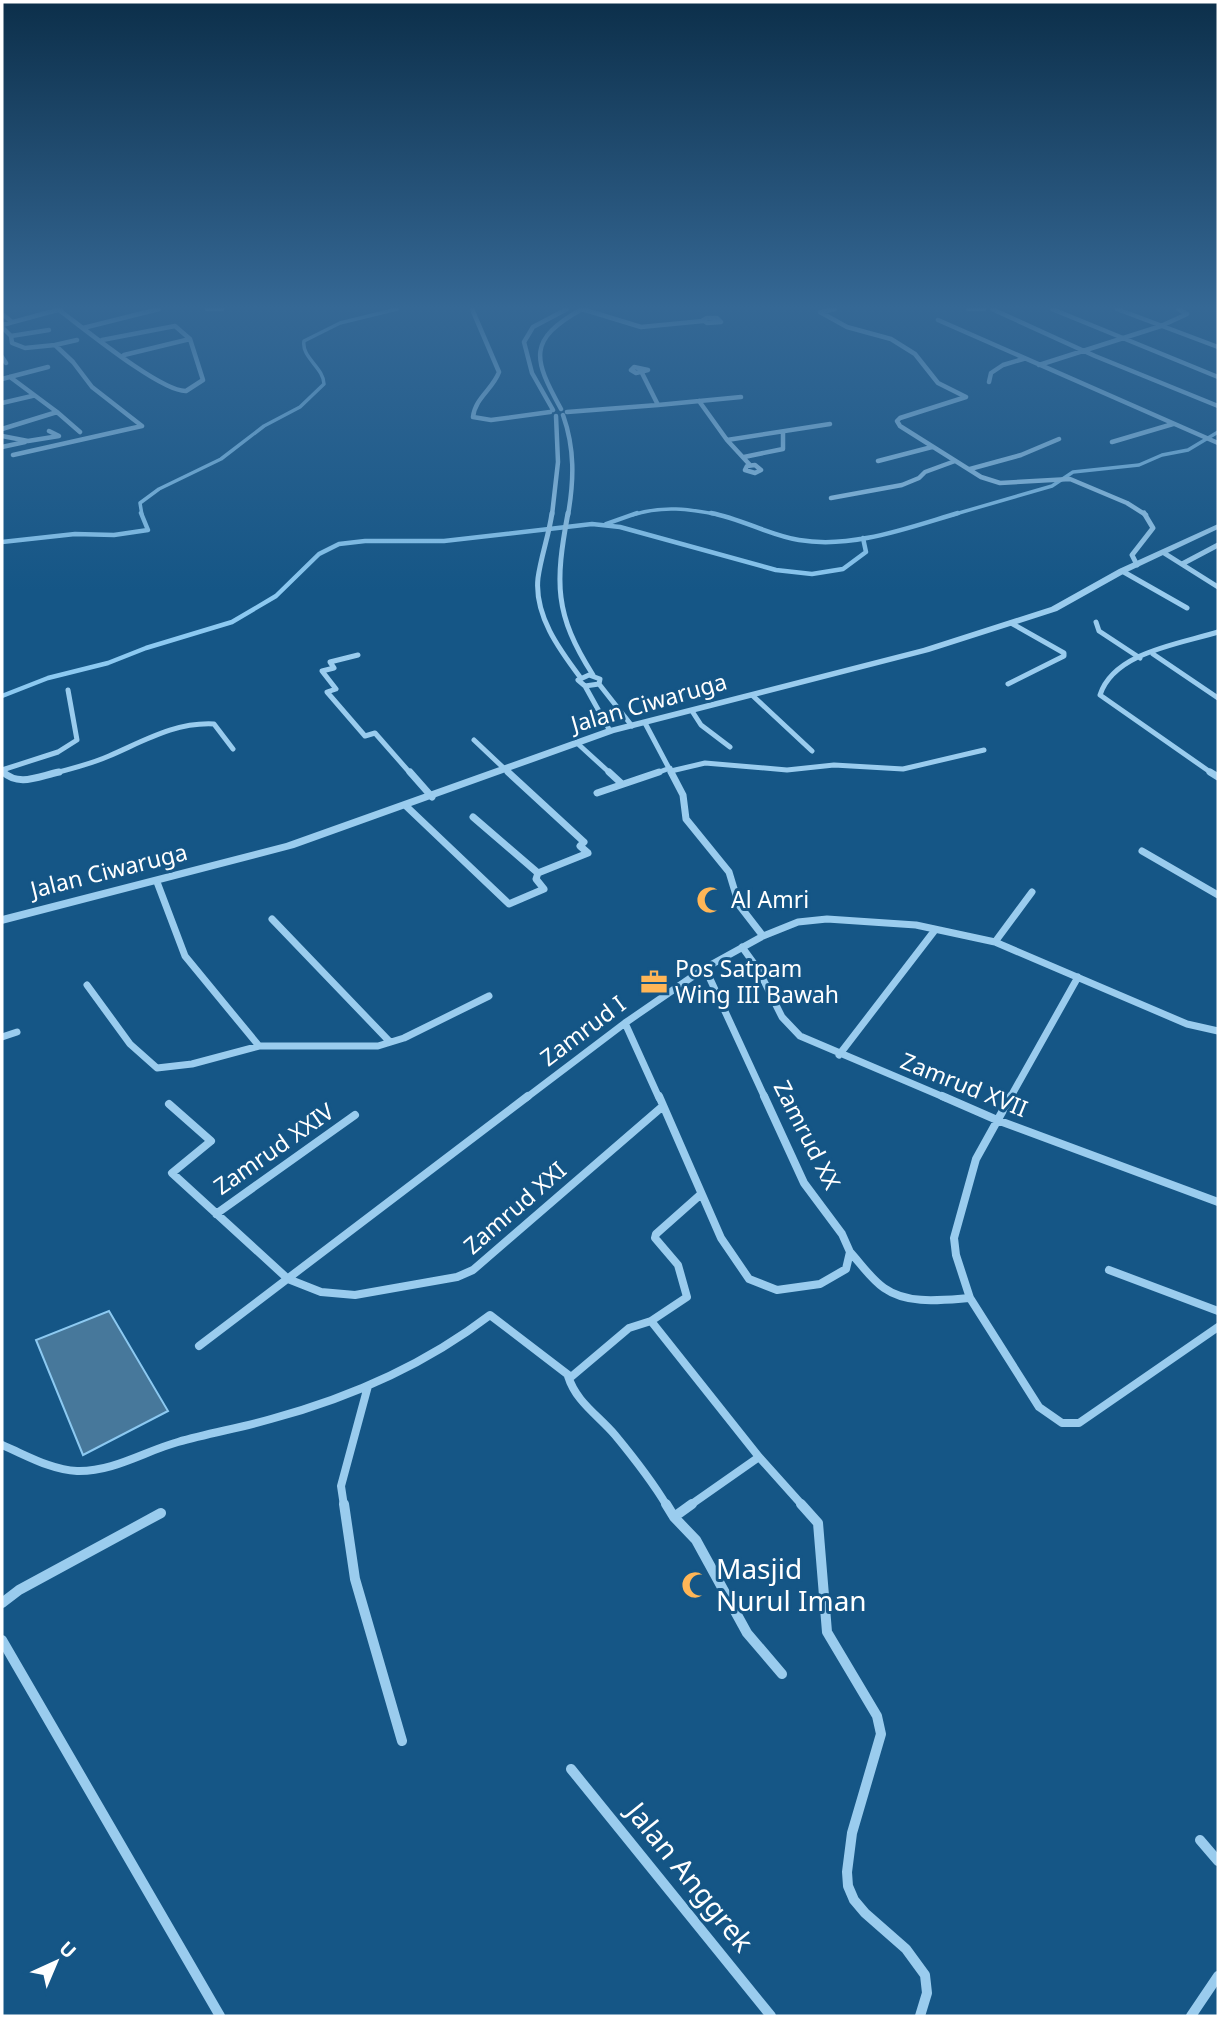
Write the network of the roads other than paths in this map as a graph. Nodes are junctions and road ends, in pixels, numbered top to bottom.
1 (43, 403) edge
2 (113, 403) edge
3 (477, 403) edge
4 (548, 403) edge
5 (560, 403) edge
6 (677, 403) edge
7 (701, 403) edge
8 (947, 403) edge
9 (1126, 403) edge
10 (658, 405) joint
11 (57, 412) junction
12 (564, 412) junction
13 (553, 413) junction
14 (830, 424) dead end
15 (1174, 424) junction
16 (2, 429) edge
17 (49, 431) dead end
18 (80, 432) dead end
19 (783, 433) junction
20 (2, 436) edge
21 (1059, 439) dead end
22 (727, 440) junction
23 (28, 441) junction
24 (1112, 442) dead end
25 (1218, 443) edge
26 (2, 447) edge
27 (932, 447) junction
28 (13, 455) dead end
29 (744, 457) junction
30 (878, 461) dead end
31 (955, 461) junction
32 (750, 465) dead end
33 (970, 468) junction
34 (831, 498) dead end
35 (1218, 526) edge
36 (1218, 545) edge
37 (1164, 553) junction
38 (1182, 564) junction
39 (1137, 565) junction
40 (1122, 571) junction
41 (1218, 587) edge
42 (1187, 608) dead end
43 (1011, 622) junction
44 (1096, 622) dead end
45 (1218, 632) edge
46 (1153, 654) junction
47 (358, 655) dead end
48 (1140, 658) junction
49 (593, 675) junction
50 (580, 677) junction
51 (599, 684) junction
52 (1008, 684) dead end
53 (585, 687) junction
54 (68, 691) dead end
55 (753, 696) junction
56 (1218, 698) edge
57 (692, 711) junction
58 (645, 723) junction
59 (632, 726) junction
60 (610, 731) junction
61 (474, 740) dead end
62 (577, 743) junction
63 (730, 747) dead end
64 (233, 749) dead end
65 (984, 750) dead end
66 (812, 751) dead end
67 (671, 770) junction
68 (2, 771) edge
69 (505, 771) junction
70 (1218, 777) edge
71 (621, 784) junction
72 (597, 793) dead end
73 (432, 797) junction
74 (406, 806) junction
75 (473, 817) dead end
76 (1142, 851) dead end
77 (538, 873) junction
78 (157, 882) junction
79 (1032, 892) dead end
80 (1218, 895) edge
81 (272, 919) dead end
82 (2, 920) edge
83 (935, 930) junction
84 (764, 936) junction
85 (995, 942) junction
86 (742, 947) junction
87 (705, 968) junction
88 (1078, 977) junction
89 (87, 985) dead end
90 (489, 996) dead end
91 (625, 1023) junction
92 (1218, 1031) edge
93 (17, 1032) dead end
94 (2, 1037) edge
95 (390, 1042) junction
96 (258, 1045) junction
97 (839, 1055) junction
98 (169, 1104) dead end
99 (663, 1106) junction
100 (355, 1115) dead end
101 (997, 1120) junction
102 (700, 1195) junction
103 (1218, 1202) edge
104 (216, 1214) junction
105 (850, 1252) junction
106 (1109, 1270) dead end
107 (288, 1279) junction
108 (970, 1298) junction
109 (1218, 1311) edge
110 (651, 1321) junction
111 (1218, 1327) edge
112 (198, 1346) dead end
113 (568, 1376) junction
114 (368, 1386) junction
115 (2, 1445) edge
116 (759, 1457) junction
117 (161, 1513) dead end
118 (674, 1517) junction
119 (2, 1603) edge
120 (2, 1640) edge
121 (782, 1674) dead end
122 (402, 1741) dead end
123 (571, 1769) dead end
124 (1200, 1840) dead end
125 (1218, 1861) edge
126 (1218, 1976) edge
127 (220, 2016) edge
128 (771, 2016) edge
129 (920, 2016) edge
130 (1191, 2016) edge

1 - 11 street
2 - 28 street
3 - 13 street
4 - 13 street
5 - 12 street
6 - 10 street
7 - 22 street
8 - 27 street
9 - 15 street
10 - 12 street
11 - 16 street
11 - 18 street
12 - 13 street
12 - 49 street
13 - 50 street
14 - 19 street
15 - 24 street
15 - 25 street
17 - 23 street
19 - 22 street
19 - 29 street
20 - 23 street
21 - 33 street
22 - 29 street
23 - 26 street
27 - 30 street
27 - 31 street
29 - 32 street
31 - 33 street
31 - 34 street
33 - 39 street
35 - 37 street, Jalan Ciwaruga
36 - 38 street
37 - 38 street
37 - 39 street, Jalan Ciwaruga
38 - 41 street
39 - 40 street, Jalan Ciwaruga
40 - 42 street
40 - 43 street, Jalan Ciwaruga
43 - 52 street
43 - 55 street, Jalan Ciwaruga
44 - 48 street
45 - 46 street
46 - 48 street
46 - 56 street
47 - 73 street
48 - 70 street
49 - 50 street
49 - 51 street
50 - 53 street
51 - 53 street
51 - 59 street
53 - 60 street
54 - 68 street
55 - 57 street, Jalan Ciwaruga
55 - 66 street
57 - 58 street, Jalan Ciwaruga
57 - 63 street
58 - 59 street, Jalan Ciwaruga
58 - 67 street
59 - 60 street, Jalan Ciwaruga
60 - 62 street, Jalan Ciwaruga
61 - 69 street
62 - 69 street, Jalan Ciwaruga
62 - 71 street
64 - 68 street
65 - 67 street
67 - 71 street
67 - 84 street
69 - 73 street, Jalan Ciwaruga
69 - 77 street
71 - 72 street
73 - 74 street, Jalan Ciwaruga
74 - 77 street
74 - 78 street, Jalan Ciwaruga
75 - 77 street
76 - 80 street
78 - 82 street, Jalan Ciwaruga
78 - 96 street
79 - 85 street
81 - 95 street
83 - 84 street, Zamrud I
83 - 85 street, Zamrud I
83 - 97 street
84 - 86 street, Zamrud I
85 - 88 street, Zamrud I
86 - 87 street, Zamrud I
86 - 97 street, Zamrud XVII
87 - 91 street, Zamrud I
87 - 105 street, Zamrud XX
88 - 92 street, Zamrud I
88 - 101 street
89 - 96 street
90 - 95 street
91 - 99 street
91 - 107 street, Zamrud I
93 - 94 street
95 - 96 street
97 - 101 street, Zamrud XVII
98 - 104 street
99 - 102 street
99 - 107 street, Zamrud XXI
100 - 104 street, Zamrud XXIV
101 - 103 street, Zamrud XVII
101 - 108 street
102 - 105 street
102 - 110 street
104 - 107 street
105 - 108 street, Zamrud XX
106 - 109 street
107 - 112 street, Zamrud I
108 - 111 street
110 - 113 street
110 - 116 street
113 - 114 street
113 - 118 street
114 - 115 street
114 - 122 street
116 - 118 street
116 - 129 street
117 - 119 street
118 - 121 street
120 - 127 street
123 - 128 street, Jalan Anggrek
124 - 125 street
126 - 130 street

